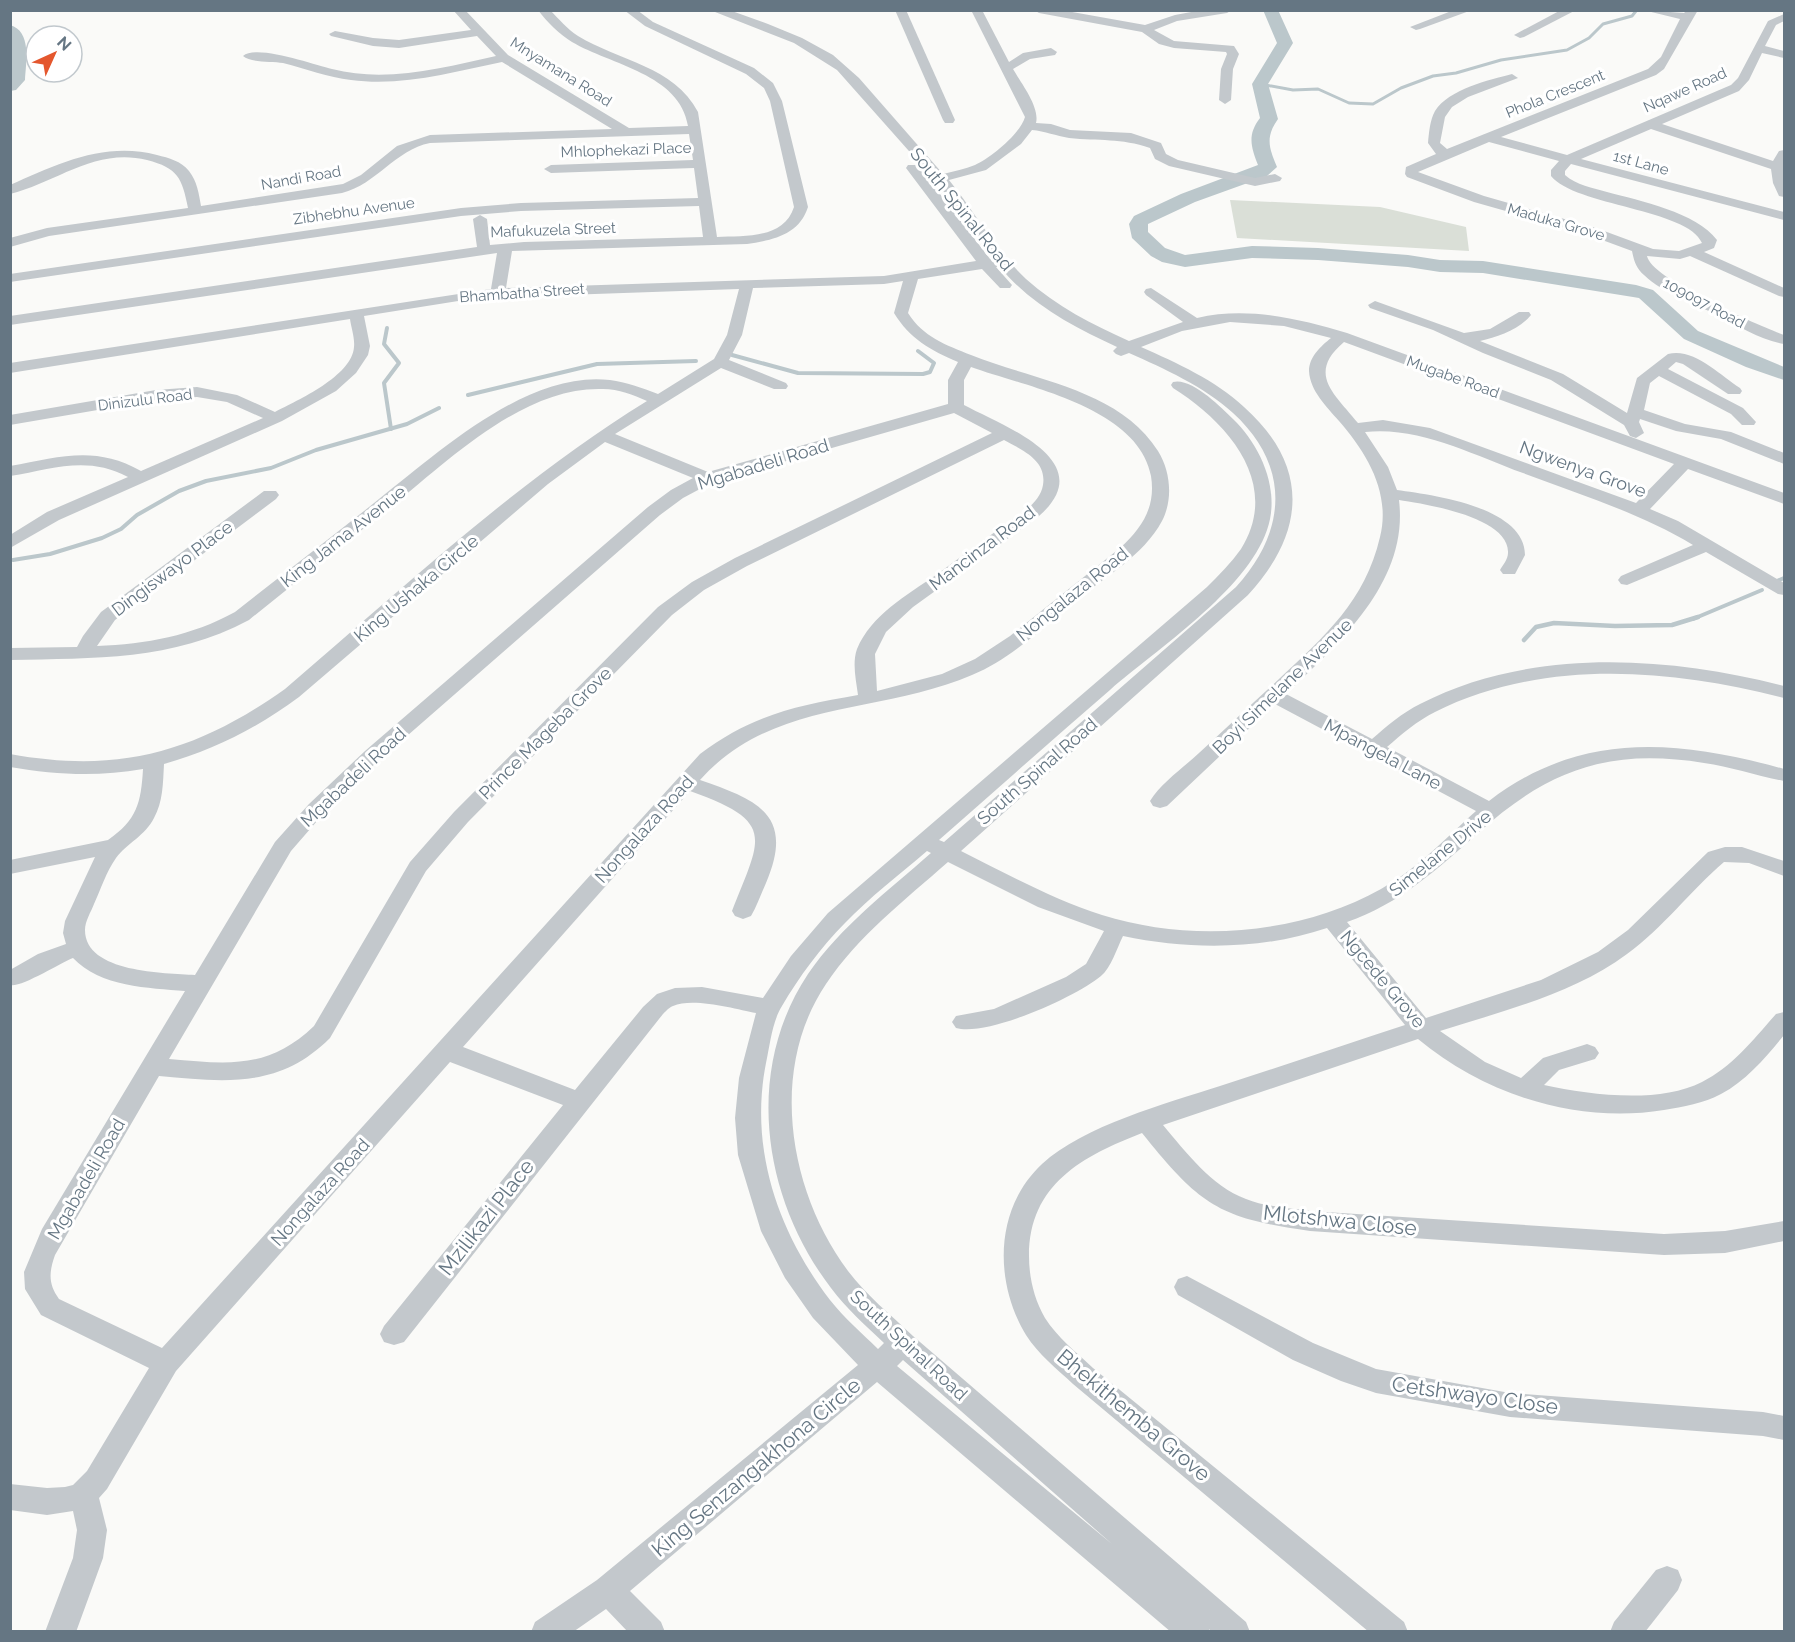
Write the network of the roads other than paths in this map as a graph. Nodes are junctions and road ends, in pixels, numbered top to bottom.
1 (458, 10) edge
2 (543, 10) edge
3 (629, 10) edge
4 (707, 10) edge
5 (715, 10) edge
6 (900, 10) edge
7 (976, 10) edge
8 (1227, 10) edge
9 (1467, 10) edge
10 (1571, 10) edge
11 (1648, 10) edge
12 (1048, 11) edge
13 (1690, 14) edge
14 (1785, 17) edge
15 (1416, 27) dead end
16 (1146, 29) junction
17 (477, 33) junction
18 (335, 34) dead end
19 (1520, 35) dead end
20 (1759, 48) junction
21 (1051, 52) dead end
22 (1785, 55) edge
23 (249, 56) dead end
24 (504, 58) junction
25 (1007, 68) junction
26 (1512, 78) dead end
27 (1225, 100) dead end
28 (949, 120) dead end
29 (1650, 124) junction
30 (1028, 126) junction
31 (695, 130) junction
32 (626, 132) junction
33 (1490, 138) junction
34 (1447, 154) junction
35 (1785, 154) edge
36 (1567, 160) junction
37 (701, 164) junction
38 (1777, 166) junction
39 (551, 169) dead end
40 (1275, 178) dead end
41 (1420, 178) joint
42 (934, 181) junction
43 (10, 190) edge
44 (1785, 193) edge
45 (705, 202) junction
46 (195, 211) junction
47 (1785, 216) edge
48 (480, 219) dead end
49 (711, 242) junction
50 (10, 243) edge
51 (505, 248) junction
52 (484, 250) junction
53 (1639, 250) junction
54 (1693, 252) junction
55 (994, 263) junction
56 (912, 276) junction
57 (10, 278) edge
58 (747, 284) junction
59 (498, 292) junction
60 (1151, 292) dead end
61 (1785, 293) edge
62 (1375, 305) dead end
63 (356, 313) junction
64 (1524, 315) dead end
65 (10, 321) edge
66 (1193, 322) junction
67 (1342, 336) junction
68 (1462, 338) junction
69 (1785, 340) edge
70 (1122, 350) junction
71 (967, 359) junction
72 (720, 362) junction
73 (10, 368) edge
74 (1659, 369) junction
75 (780, 387) dead end
76 (1734, 391) dead end
77 (659, 400) junction
78 (956, 406) junction
79 (1633, 417) junction
80 (276, 418) junction
81 (10, 420) edge
82 (1748, 422) dead end
83 (1354, 428) junction
84 (1006, 433) junction
85 (603, 435) junction
86 (1647, 448) junction
87 (1785, 459) edge
88 (1686, 462) junction
89 (10, 471) edge
90 (140, 477) junction
91 (707, 478) junction
92 (1390, 494) junction
93 (270, 495) dead end
94 (1785, 498) edge
95 (1639, 510) junction
96 (10, 543) edge
97 (1707, 545) junction
98 (1509, 570) dead end
99 (1627, 580) dead end
100 (1785, 590) edge
101 (85, 651) junction
102 (10, 654) edge
103 (1785, 692) edge
104 (1274, 695) junction
105 (868, 697) junction
106 (1372, 749) junction
107 (10, 760) edge
108 (154, 760) junction
109 (1785, 775) edge
110 (686, 782) junction
111 (1160, 801) dead end
112 (1492, 811) junction
113 (924, 842) junction
114 (114, 846) junction
115 (945, 852) junction
116 (10, 867) edge
117 (1785, 869) edge
118 (744, 911) dead end
119 (1332, 919) junction
120 (1117, 927) junction
121 (77, 948) junction
122 (15, 978) dead end
123 (200, 984) junction
124 (769, 1007) junction
125 (1785, 1020) edge
126 (964, 1022) dead end
127 (1422, 1028) junction
128 (447, 1051) junction
129 (1587, 1053) dead end
130 (153, 1066) junction
131 (1526, 1089) junction
132 (578, 1101) junction
133 (1147, 1122) junction
134 (1785, 1231) edge
135 (1187, 1287) dead end
136 (394, 1334) dead end
137 (903, 1344) junction
138 (166, 1363) junction
139 (877, 1365) junction
140 (1785, 1428) edge
141 (83, 1494) junction
142 (10, 1497) edge
143 (1666, 1580) dead end
144 (608, 1590) junction
145 (60, 1632) edge
146 (546, 1632) edge
147 (650, 1632) edge
148 (1195, 1632) edge
149 (1235, 1632) edge
150 (1393, 1632) edge
151 (1625, 1632) edge

1 - 17 street, Mnyamana Road
2 - 31 street
3 - 49 street, Mafukuzela Street
4 - 42 street, South Spinal Road
5 - 42 street, South Spinal Road
6 - 28 street
7 - 25 street
8 - 16 street
9 - 15 street
10 - 19 street
11 - 13 street
12 - 16 street
13 - 33 street, Phola Crescent
14 - 20 street, Nqawe Road
16 - 27 street
17 - 18 street
17 - 24 street, Mnyamana Road
20 - 22 street
20 - 29 street, Nqawe Road
21 - 25 street
23 - 24 street
24 - 32 street, Mnyamana Road
25 - 30 street
26 - 34 street
29 - 36 street, Nqawe Road
29 - 38 street
30 - 40 street
30 - 42 street
31 - 32 street, Nandi Road
31 - 37 street
32 - 46 street, Nandi Road
33 - 34 street, Phola Crescent
33 - 36 street, 1st Lane
34 - 41 street, Phola Crescent
35 - 38 street
36 - 47 street, 1st Lane
36 - 54 street
37 - 39 street, Mhlophekazi Place
37 - 45 street
38 - 44 street
41 - 53 street, Maduka Grove
42 - 55 street, South Spinal Road
43 - 46 street
45 - 49 street
45 - 57 street, Zibhebhu Avenue
46 - 50 street, Nandi Road
48 - 52 street
49 - 51 street, Mafukuzela Street
51 - 52 street, Mafukuzela Street
51 - 59 street
52 - 65 street, Mafukuzela Street
53 - 54 street, Maduka Grove
53 - 69 street, 109097 Road
54 - 61 street, Maduka Grove
55 - 56 street, Bhambatha Street
55 - 70 street, South Spinal Road
56 - 58 street, Bhambatha Street
56 - 71 street, Nongalaza Road
58 - 59 street, Bhambatha Street
58 - 72 street, King Ushaka Circle
59 - 63 street, Bhambatha Street
60 - 66 street
62 - 68 street
63 - 73 street, Bhambatha Street
63 - 80 street
64 - 68 street
66 - 67 street, Mugabe Road
66 - 70 street, Mugabe Road
67 - 83 street, Boyi Simelane Avenue
67 - 86 street, Mugabe Road
68 - 79 street
70 - 113 street, South Spinal Road
70 - 115 street, South Spinal Road
71 - 78 street
71 - 105 street, Nongalaza Road
72 - 75 street
72 - 77 street, King Ushaka Circle
74 - 76 street
74 - 79 street
74 - 82 street
77 - 85 street, King Ushaka Circle
77 - 101 street, King Jama Avenue
78 - 84 street, Mancinza Road
78 - 91 street, Mgabadeli Road
79 - 86 street
79 - 87 street
80 - 81 street, Dinizulu Road
80 - 90 street
83 - 92 street, Boyi Simelane Avenue
83 - 95 street, Ngwenya Grove
84 - 105 street, Mancinza Road
84 - 130 street, Prince Mageba Grove
85 - 91 street
85 - 108 street, King Ushaka Circle
86 - 88 street, Mugabe Road
88 - 94 street, Mugabe Road
88 - 95 street
89 - 90 street
90 - 96 street
91 - 123 street, Mgabadeli Road
92 - 98 street
92 - 104 street, Boyi Simelane Avenue
93 - 101 street, Dingiswayo Place
95 - 97 street, Ngwenya Grove
97 - 99 street
97 - 100 street, Ngwenya Grove
101 - 102 street, King Jama Avenue
103 - 106 street
104 - 106 street, Mpangela Lane
104 - 111 street, Boyi Simelane Avenue
105 - 110 street, Nongalaza Road
106 - 112 street, Mpangela Lane
107 - 108 street, King Ushaka Circle
108 - 114 street
109 - 112 street, Simelane Drive
110 - 118 street
110 - 128 street, Nongalaza Road
112 - 119 street, Simelane Drive
113 - 115 street, Simelane Drive
113 - 124 street, South Spinal Road
114 - 116 street
114 - 121 street
115 - 120 street, Simelane Drive
115 - 137 street, South Spinal Road
117 - 127 street
119 - 120 street, Simelane Drive
119 - 127 street, Ngcede Grove
120 - 126 street
121 - 122 street
121 - 123 street
123 - 130 street, Mgabadeli Road
124 - 132 street, Mzilikazi Place
124 - 139 street, South Spinal Road
125 - 131 street, Ngcede Grove
127 - 131 street, Ngcede Grove
127 - 133 street
128 - 132 street
128 - 138 street, Nongalaza Road
129 - 131 street
130 - 138 street, Mgabadeli Road
132 - 136 street, Mzilikazi Place
133 - 134 street, Mlotshwa Close
133 - 150 street, Bhekithemba Grove
135 - 140 street, Cetshwayo Close
137 - 139 street, King Senzangakhona Circle
137 - 149 street, South Spinal Road
138 - 141 street, Nongalaza Road
139 - 144 street, King Senzangakhona Circle
139 - 148 street, South Spinal Road
141 - 142 street
141 - 145 street
143 - 151 street
144 - 146 street, King Senzangakhona Circle
144 - 147 street

